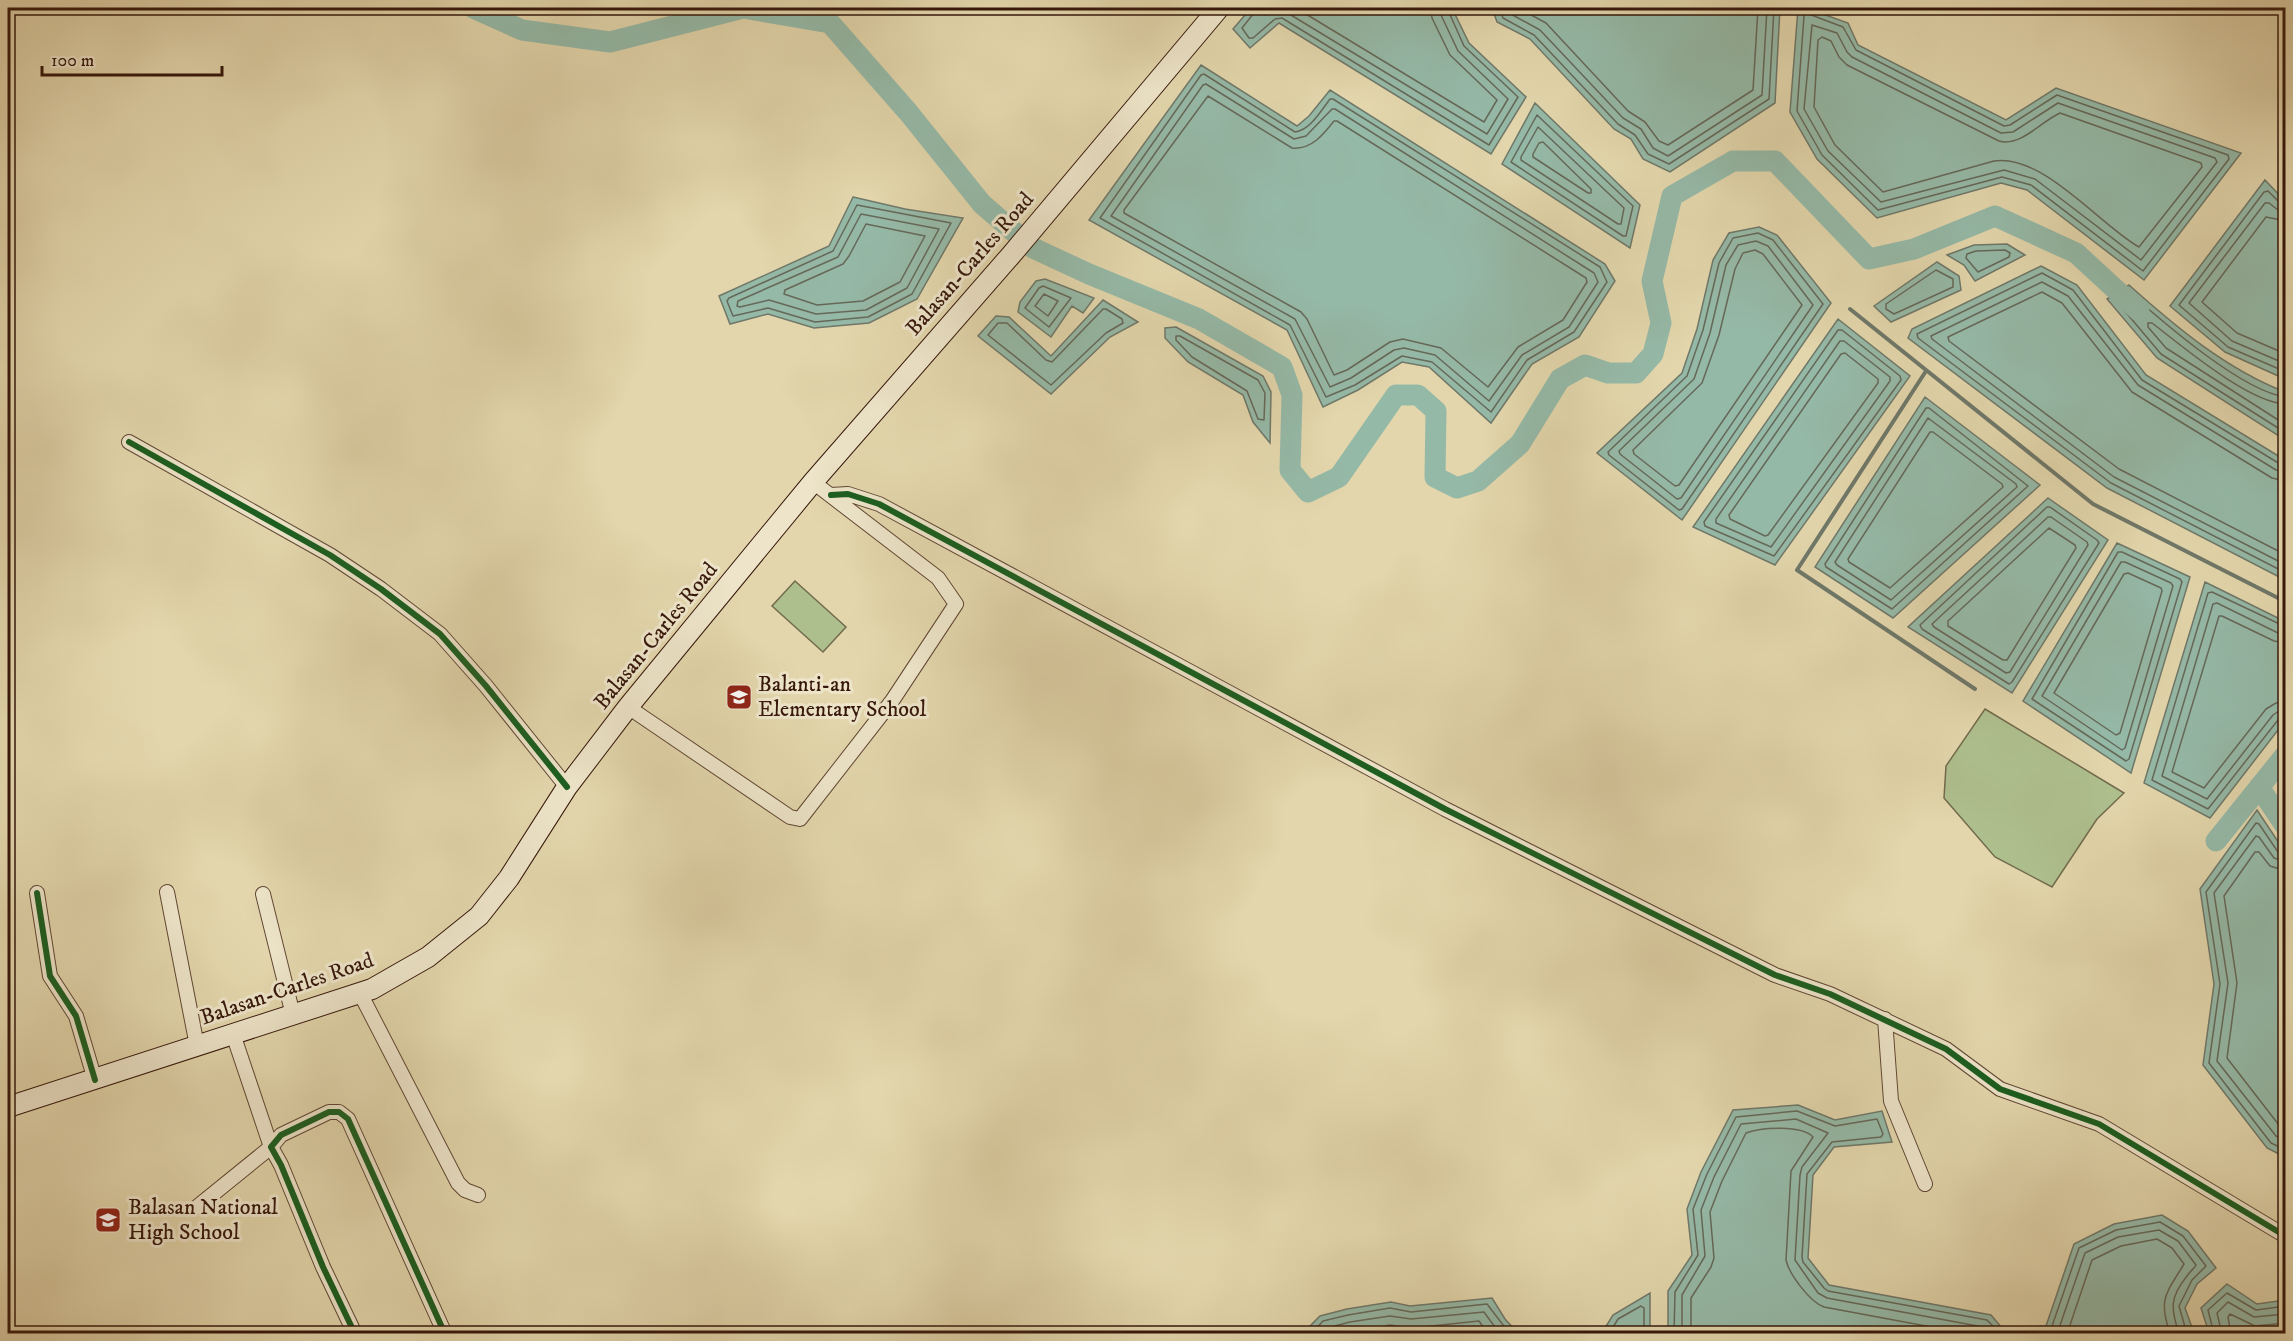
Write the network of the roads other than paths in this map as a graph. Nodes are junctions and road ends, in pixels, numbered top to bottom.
1 (1219, 8) edge
2 (129, 442) dead end
3 (813, 482) junction
4 (831, 495) junction
5 (628, 708) junction
6 (567, 787) junction
7 (167, 892) dead end
8 (37, 893) dead end
9 (263, 894) dead end
10 (360, 993) junction
11 (293, 1015) junction
12 (1885, 1019) junction
13 (233, 1034) junction
14 (197, 1046) junction
15 (95, 1080) junction
16 (8, 1107) edge
17 (271, 1147) junction
18 (1925, 1184) dead end
19 (478, 1195) dead end
20 (197, 1207) dead end
21 (2282, 1234) dead end
22 (355, 1334) edge
23 (445, 1334) edge

1 - 3 main road, Balasan-Carles Road
2 - 6 street
3 - 4 street
3 - 5 main road, Balasan-Carles Road
4 - 5 street
4 - 12 street
5 - 6 main road, Balasan-Carles Road
6 - 10 main road, Balasan-Carles Road
7 - 14 street
8 - 15 street
9 - 11 street
10 - 11 main road, Balasan-Carles Road
10 - 19 street
11 - 13 main road, Balasan-Carles Road
12 - 18 street
12 - 21 street
13 - 14 main road, Balasan-Carles Road
13 - 17 street
14 - 15 main road, Balasan-Carles Road
15 - 16 main road, Balasan-Carles Road
17 - 20 street
17 - 22 street
17 - 23 street

